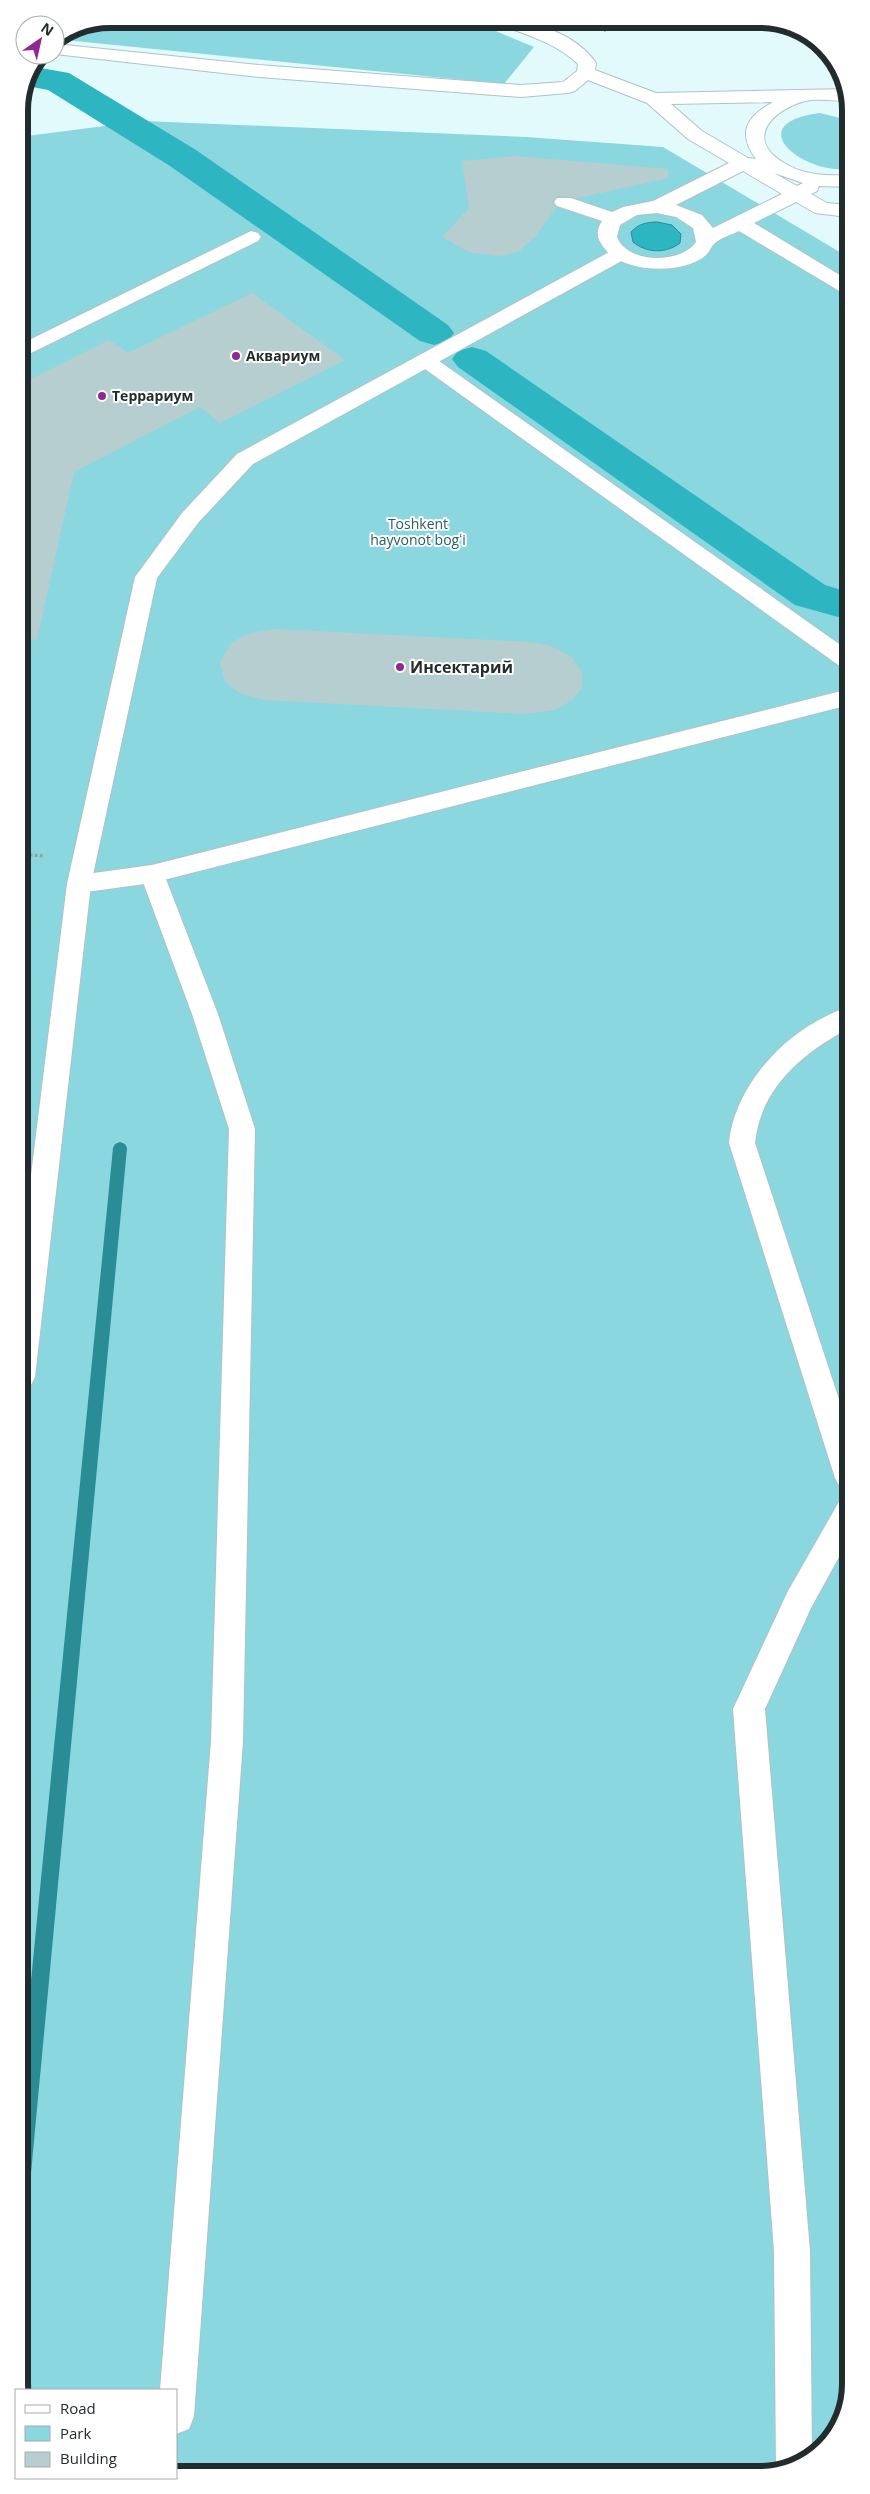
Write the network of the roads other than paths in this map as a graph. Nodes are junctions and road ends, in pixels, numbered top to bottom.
1 (526, 28) edge
2 (65, 50) edge
3 (586, 73) junction
4 (822, 96) junction
5 (842, 96) edge
6 (654, 99) junction
7 (743, 163) junction
8 (778, 167) junction
9 (822, 181) junction
10 (842, 181) edge
11 (796, 194) junction
12 (564, 202) dead end
13 (657, 207) junction
14 (842, 211) edge
15 (615, 219) junction
16 (739, 223) junction
17 (251, 237) dead end
18 (706, 240) junction
19 (620, 254) junction
20 (842, 284) edge
21 (28, 349) edge
22 (425, 360) junction
23 (842, 657) edge
24 (842, 699) edge
25 (152, 874) junction
26 (79, 884) junction
27 (842, 1021) edge
28 (28, 1318) edge
29 (842, 1453) edge
30 (842, 1522) edge
31 (178, 2390) edge
32 (794, 2459) edge

1 - 3 street
2 - 3 street
3 - 6 street
4 - 5 street
4 - 6 street
4 - 8 street
6 - 7 street
7 - 8 street
7 - 11 street
7 - 13 street
8 - 9 street
9 - 10 street
9 - 11 street
11 - 14 street
11 - 16 street
12 - 15 street
13 - 15 street
13 - 18 street
15 - 19 street
16 - 18 street
16 - 20 street
17 - 21 street
18 - 19 street
19 - 22 street
22 - 23 street
22 - 26 street
24 - 25 street
25 - 26 street
25 - 31 street
26 - 28 street
27 - 29 street
30 - 32 street

